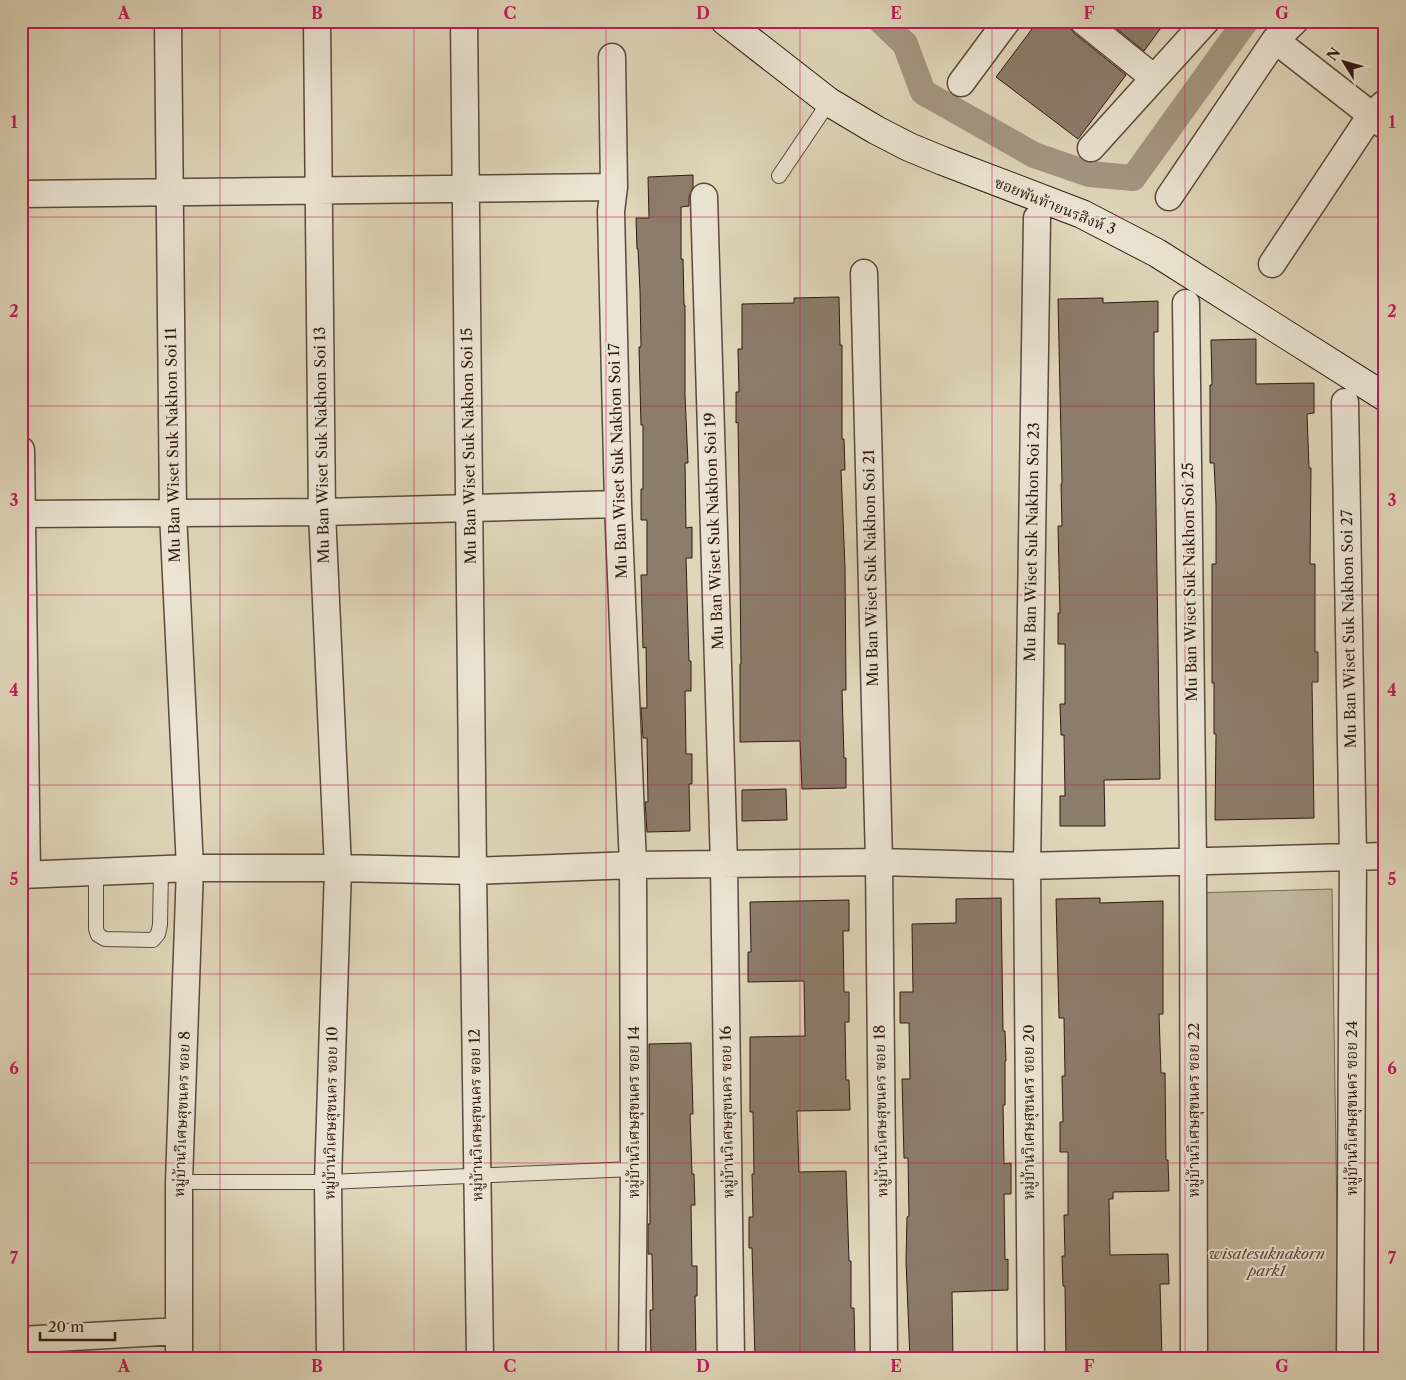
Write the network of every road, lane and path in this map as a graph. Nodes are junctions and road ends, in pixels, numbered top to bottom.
1 (168, 21) edge
2 (317, 21) edge
3 (464, 21) edge
4 (725, 21) edge
5 (1007, 21) edge
6 (1083, 21) edge
7 (1206, 21) edge
8 (1295, 21) edge
9 (1275, 40) junction
10 (612, 57) dead end
11 (1154, 78) junction
12 (961, 83) dead end
13 (829, 102) junction
14 (1380, 114) edge
15 (1091, 148) dead end
16 (779, 176) dead end
17 (614, 186) junction
18 (466, 188) junction
19 (319, 190) junction
20 (170, 192) junction
21 (21, 194) edge
22 (704, 197) dead end
23 (1169, 197) dead end
24 (1037, 218) dead end
25 (1272, 264) dead end
26 (864, 273) dead end
27 (1186, 303) dead end
28 (1385, 397) edge
29 (1345, 402) dead end
30 (21, 450) edge
31 (618, 504) junction
32 (469, 508) junction
33 (322, 512) junction
34 (173, 513) junction
35 (22, 514) edge
36 (1353, 856) junction
37 (1385, 856) edge
38 (879, 862) junction
39 (1193, 862) junction
40 (633, 865) junction
41 (724, 865) junction
42 (1027, 866) junction
43 (190, 868) junction
44 (338, 868) junction
45 (161, 869) junction
46 (472, 871) junction
47 (96, 873) junction
48 (24, 875) edge
49 (634, 1169) junction
50 (476, 1176) junction
51 (179, 1182) junction
52 (328, 1182) junction
53 (178, 1332) junction
54 (26, 1346) edge
55 (179, 1359) edge
56 (330, 1359) edge
57 (480, 1359) edge
58 (632, 1359) edge
59 (731, 1359) edge
60 (884, 1359) edge
61 (1031, 1359) edge
62 (1194, 1359) edge
63 (1350, 1359) edge

1 - 20 street, Mu Ban Wiset Suk Nakhon Soi 11
2 - 19 street, Mu Ban Wiset Suk Nakhon Soi 13
3 - 18 street, Mu Ban Wiset Suk Nakhon Soi 15
4 - 13 street, ซอยพันท้ายนรสิงห์ 3
5 - 12 street
6 - 11 street
7 - 11 street
8 - 9 street
9 - 14 street
9 - 23 street
10 - 17 street, Mu Ban Wiset Suk Nakhon Soi 17
11 - 15 street
13 - 16 lane
13 - 28 street, ซอยพันท้ายนรสิงห์ 3
14 - 25 street
17 - 18 street
17 - 31 street, Mu Ban Wiset Suk Nakhon Soi 17
18 - 19 street
18 - 32 street, Mu Ban Wiset Suk Nakhon Soi 15
19 - 20 street
19 - 33 street, Mu Ban Wiset Suk Nakhon Soi 13
20 - 21 street
20 - 34 street, Mu Ban Wiset Suk Nakhon Soi 11
22 - 41 street, Mu Ban Wiset Suk Nakhon Soi 19
24 - 42 street, Mu Ban Wiset Suk Nakhon Soi 23
26 - 38 street, Mu Ban Wiset Suk Nakhon Soi 21
27 - 39 street, Mu Ban Wiset Suk Nakhon Soi 25
29 - 36 street, Mu Ban Wiset Suk Nakhon Soi 27
30 - 35 street
31 - 32 street
31 - 40 street, Mu Ban Wiset Suk Nakhon Soi 17
32 - 33 street
32 - 46 street, Mu Ban Wiset Suk Nakhon Soi 15
33 - 34 street
33 - 44 street, Mu Ban Wiset Suk Nakhon Soi 13
34 - 35 street
34 - 43 street, Mu Ban Wiset Suk Nakhon Soi 11
35 - 48 street
36 - 37 street
36 - 39 street
36 - 63 street, หมู่บ้านวิเศษสุขนคร ซอย 24
38 - 41 street
38 - 42 street
38 - 60 street, หมู่บ้านวิเศษสุขนคร ซอย 18
39 - 42 street
39 - 62 street, หมู่บ้านวิเศษสุขนคร ซอย 22
40 - 41 street
40 - 46 street
40 - 49 street, หมู่บ้านวิเศษสุขนคร ซอย 14
41 - 59 street, หมู่บ้านวิเศษสุขนคร ซอย 16
42 - 61 street, หมู่บ้านวิเศษสุขนคร ซอย 20
43 - 44 street
43 - 45 street
43 - 51 street, หมู่บ้านวิเศษสุขนคร ซอย 8
44 - 46 street
44 - 52 street, หมู่บ้านวิเศษสุขนคร ซอย 10
45 - 47 street
45 - 47 lane
46 - 50 street, หมู่บ้านวิเศษสุขนคร ซอย 12
47 - 48 street
49 - 50 lane
49 - 58 street, หมู่บ้านวิเศษสุขนคร ซอย 14
50 - 52 lane
50 - 57 street, หมู่บ้านวิเศษสุขนคร ซอย 12
51 - 52 lane
51 - 53 street, หมู่บ้านวิเศษสุขนคร ซอย 8
52 - 56 street, หมู่บ้านวิเศษสุขนคร ซอย 10
53 - 54 street
53 - 55 street, หมู่บ้านวิเศษสุขนคร ซอย 8

